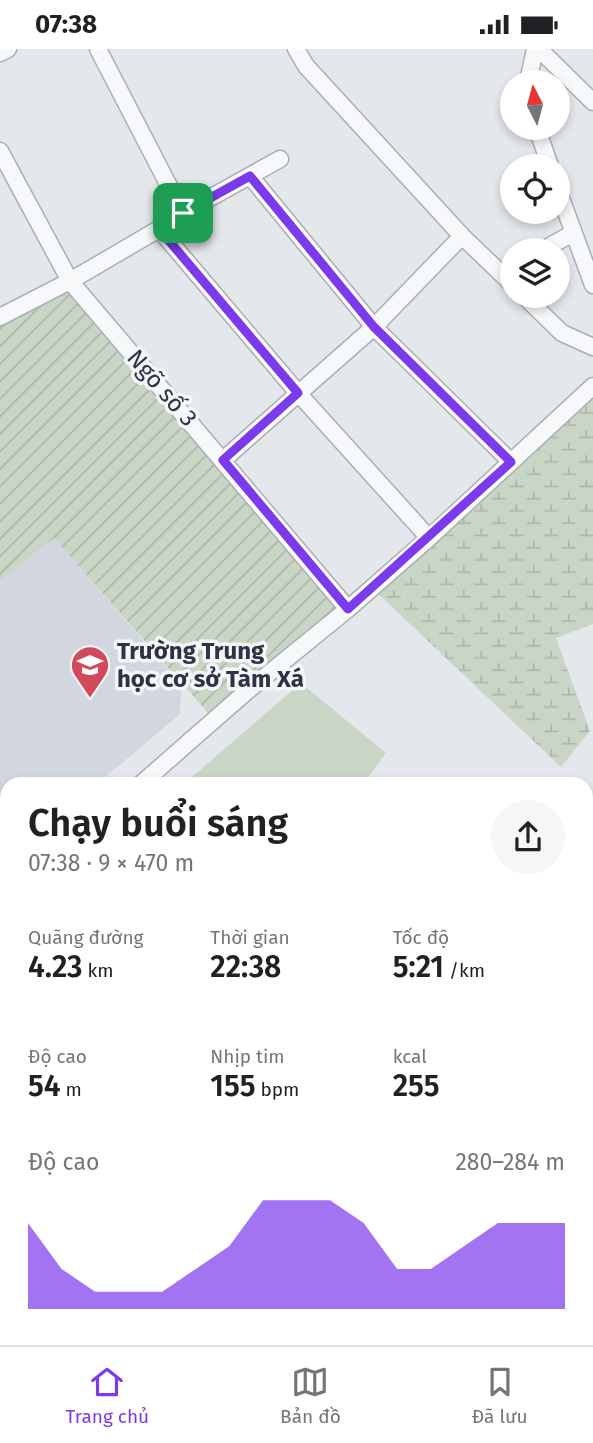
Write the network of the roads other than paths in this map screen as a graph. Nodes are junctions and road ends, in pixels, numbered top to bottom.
1 (8, 49) edge
2 (98, 49) edge
3 (296, 49) edge
4 (537, 49) edge
5 (0, 53) edge
6 (531, 70) edge
7 (593, 102) edge
8 (0, 151) edge
9 (279, 159) dead end
10 (250, 176) junction
11 (183, 213) junction
12 (570, 224) edge
13 (159, 229) junction
14 (573, 233) junction
15 (462, 236) junction
16 (564, 238) edge
17 (500, 268) edge
18 (70, 281) junction
19 (593, 285) edge
20 (536, 308) edge
21 (0, 317) edge
22 (374, 327) junction
23 (593, 347) edge
24 (593, 386) edge
25 (298, 393) junction
26 (223, 460) junction
27 (511, 462) junction
28 (429, 538) junction
29 (348, 609) junction
30 (149, 777) edge

1 - 5 street
2 - 11 street
3 - 15 street
4 - 6 street
4 - 7 street
8 - 18 street, Ngõ số 3
9 - 10 street
10 - 11 street
10 - 22 street
11 - 13 street
12 - 14 street
13 - 18 street
13 - 25 street
14 - 16 street
14 - 19 street
15 - 17 street
15 - 22 street
18 - 21 street
18 - 26 street, Ngõ số 3
20 - 23 street
22 - 25 street
22 - 27 street
24 - 27 street
25 - 26 street
25 - 28 street
26 - 29 street, Ngõ số 3
27 - 28 street
28 - 29 street
29 - 30 street

